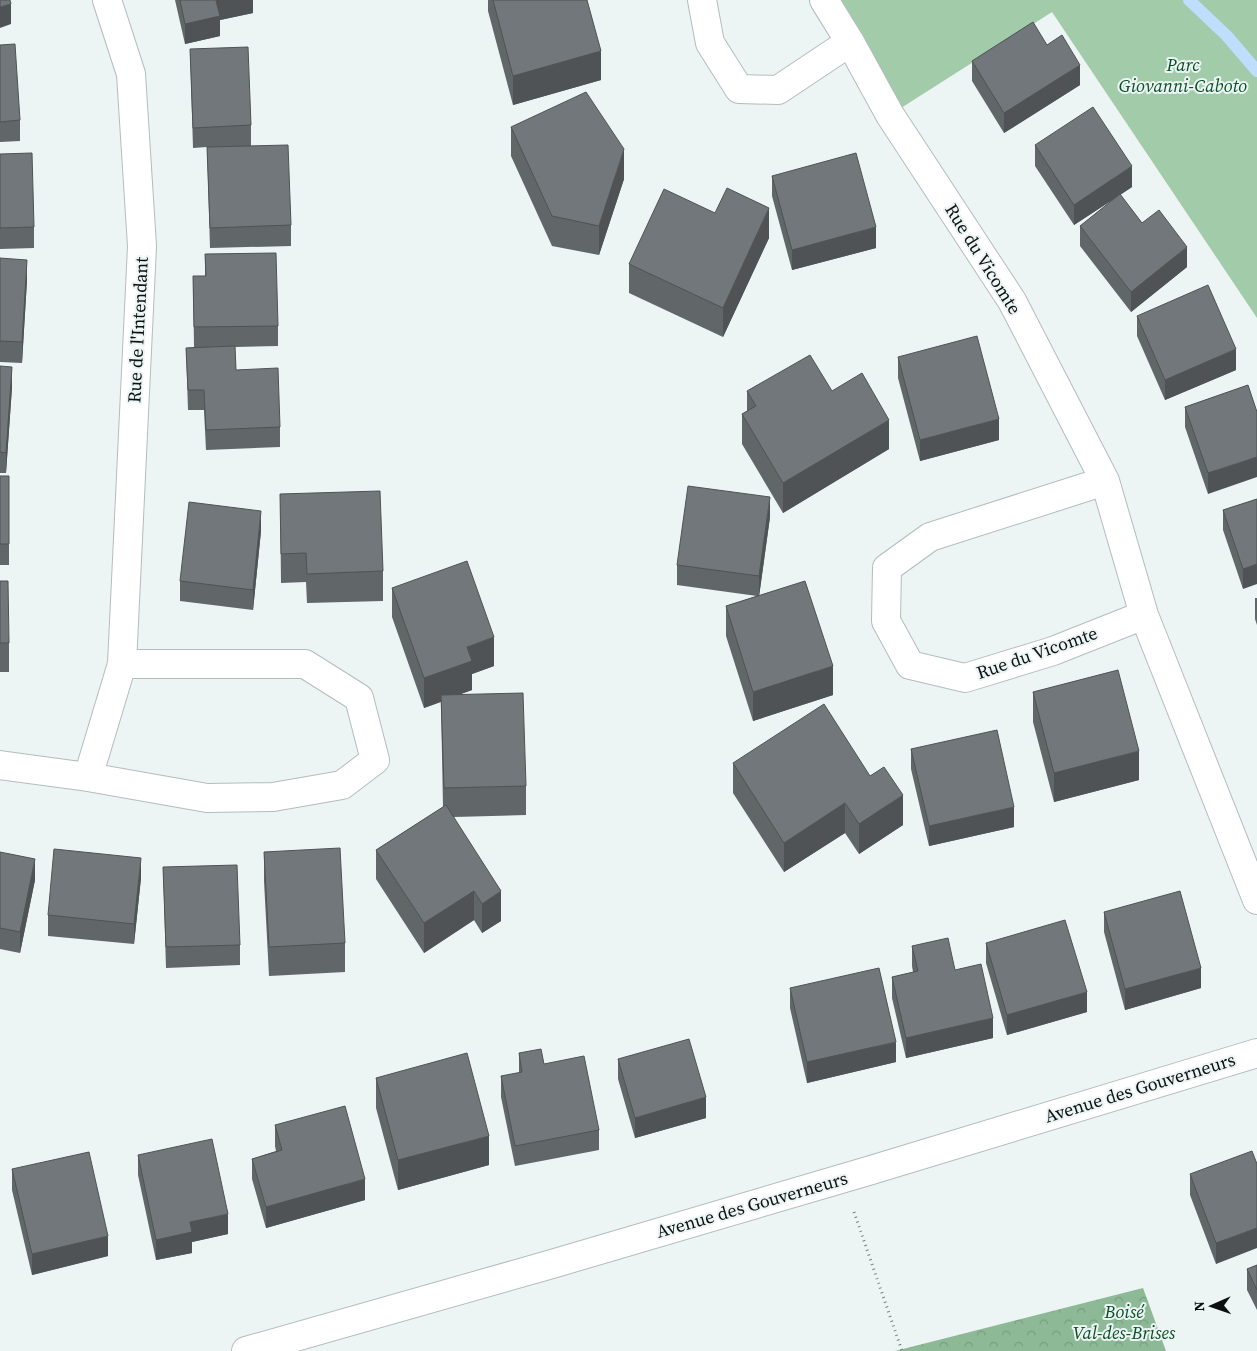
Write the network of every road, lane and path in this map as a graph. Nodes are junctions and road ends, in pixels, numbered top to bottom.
1 (107, 0) edge
2 (702, 0) edge
3 (824, 0) edge
4 (850, 42) junction
5 (1106, 481) junction
6 (1144, 614) junction
7 (122, 664) junction
8 (0, 765) edge
9 (88, 777) junction
10 (1257, 900) edge
11 (1257, 1053) edge
12 (843, 1178) junction
13 (246, 1351) edge
14 (902, 1351) edge

1 - 7 street, Rue de l'Intendant
2 - 4 street
3 - 4 street, Rue du Vicomte
4 - 5 street, Rue du Vicomte
5 - 6 street, Rue du Vicomte
5 - 6 street, Rue du Vicomte
6 - 10 street, Rue du Vicomte
7 - 9 street, Rue de l'Intendant
7 - 9 street
8 - 9 street
11 - 12 street, Avenue des Gouverneurs
12 - 13 street, Avenue des Gouverneurs
12 - 14 path

